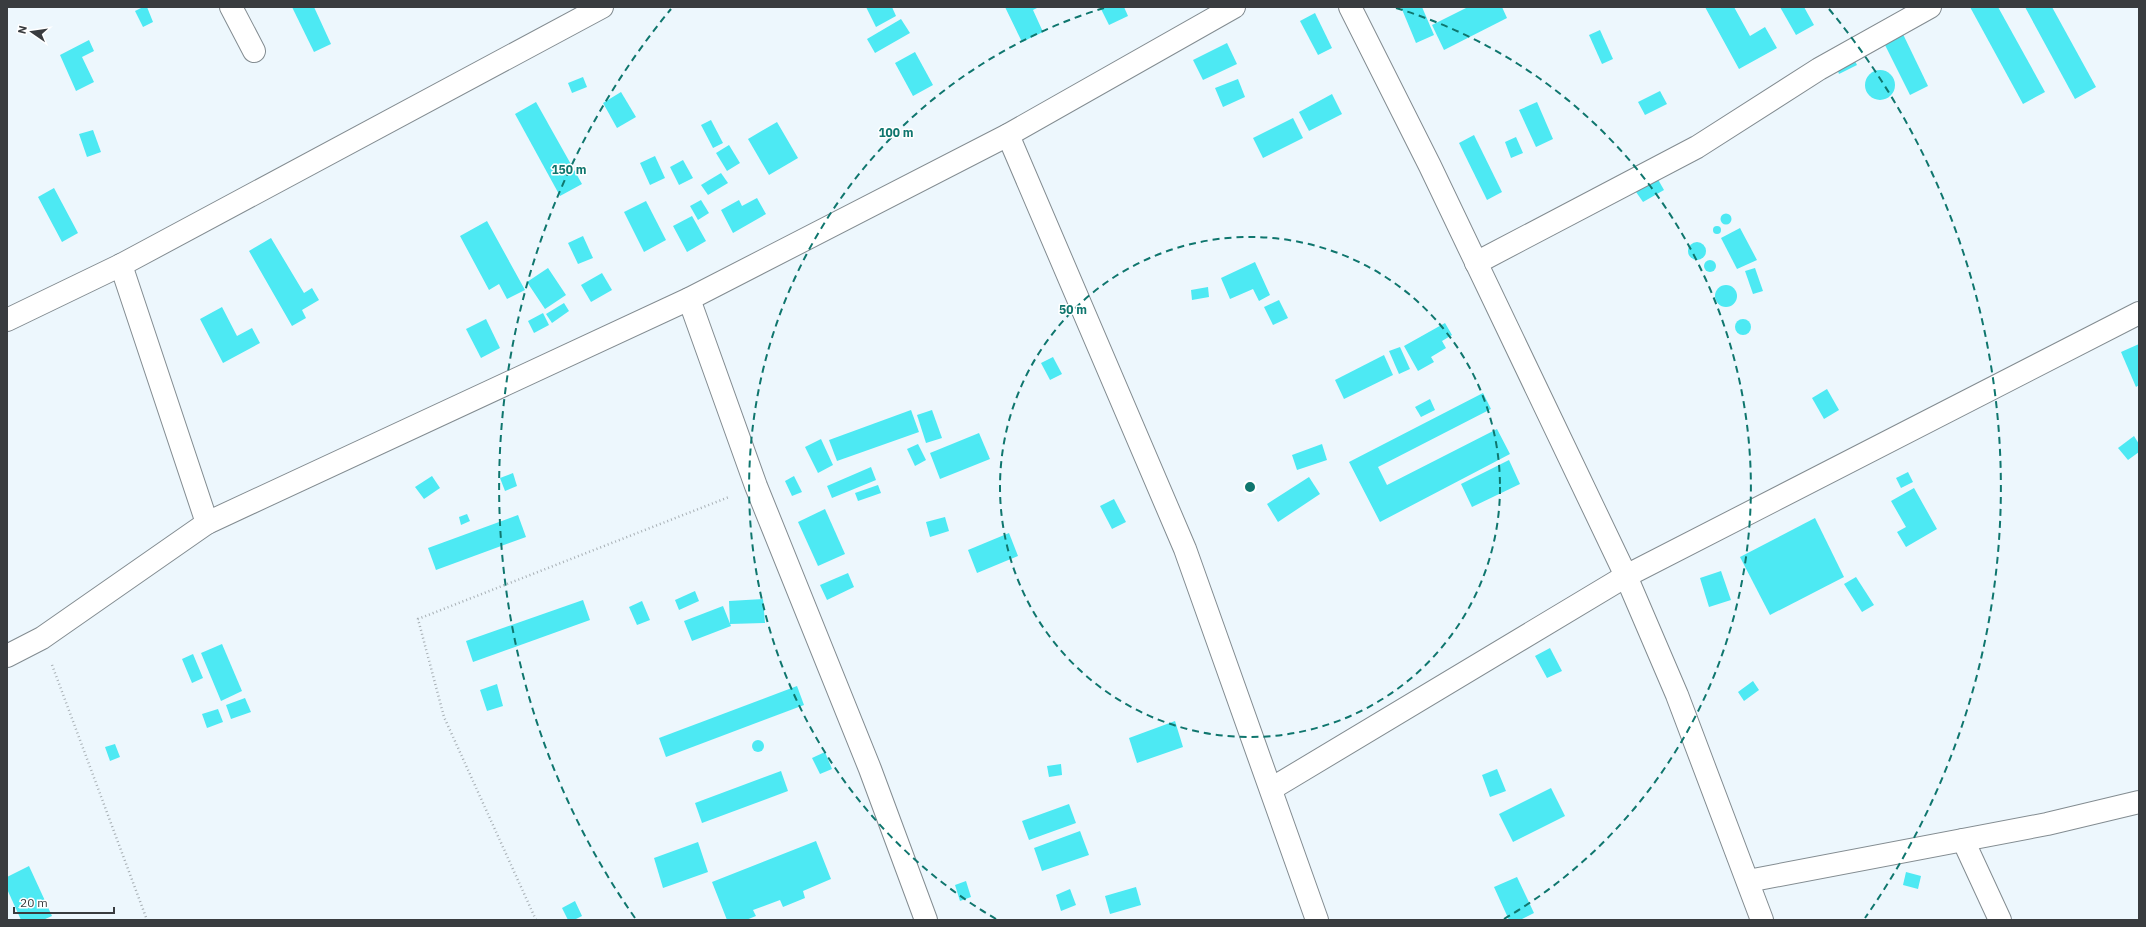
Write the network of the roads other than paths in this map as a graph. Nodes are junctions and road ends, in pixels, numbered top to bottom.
1 (231, 7) edge
2 (602, 7) edge
3 (1234, 7) edge
4 (1350, 7) edge
5 (1930, 7) edge
6 (254, 51) dead end
7 (1008, 135) junction
8 (1476, 263) junction
9 (121, 265) junction
10 (689, 299) junction
11 (2139, 313) edge
12 (7, 320) edge
13 (207, 523) junction
14 (1626, 576) junction
15 (7, 656) edge
16 (1271, 789) junction
17 (2139, 802) edge
18 (1963, 840) junction
19 (1748, 881) junction
20 (926, 920) edge
21 (1317, 920) edge
22 (1762, 920) edge
23 (2000, 920) edge

1 - 6 street
2 - 9 street
3 - 7 street
4 - 8 street
5 - 8 street
7 - 10 street
7 - 16 street
8 - 14 street
9 - 12 street
9 - 13 street
10 - 13 street
10 - 20 street
11 - 14 street
13 - 15 street
14 - 16 street
14 - 19 street
16 - 21 street
17 - 18 street
18 - 19 street
18 - 23 street
19 - 22 street

